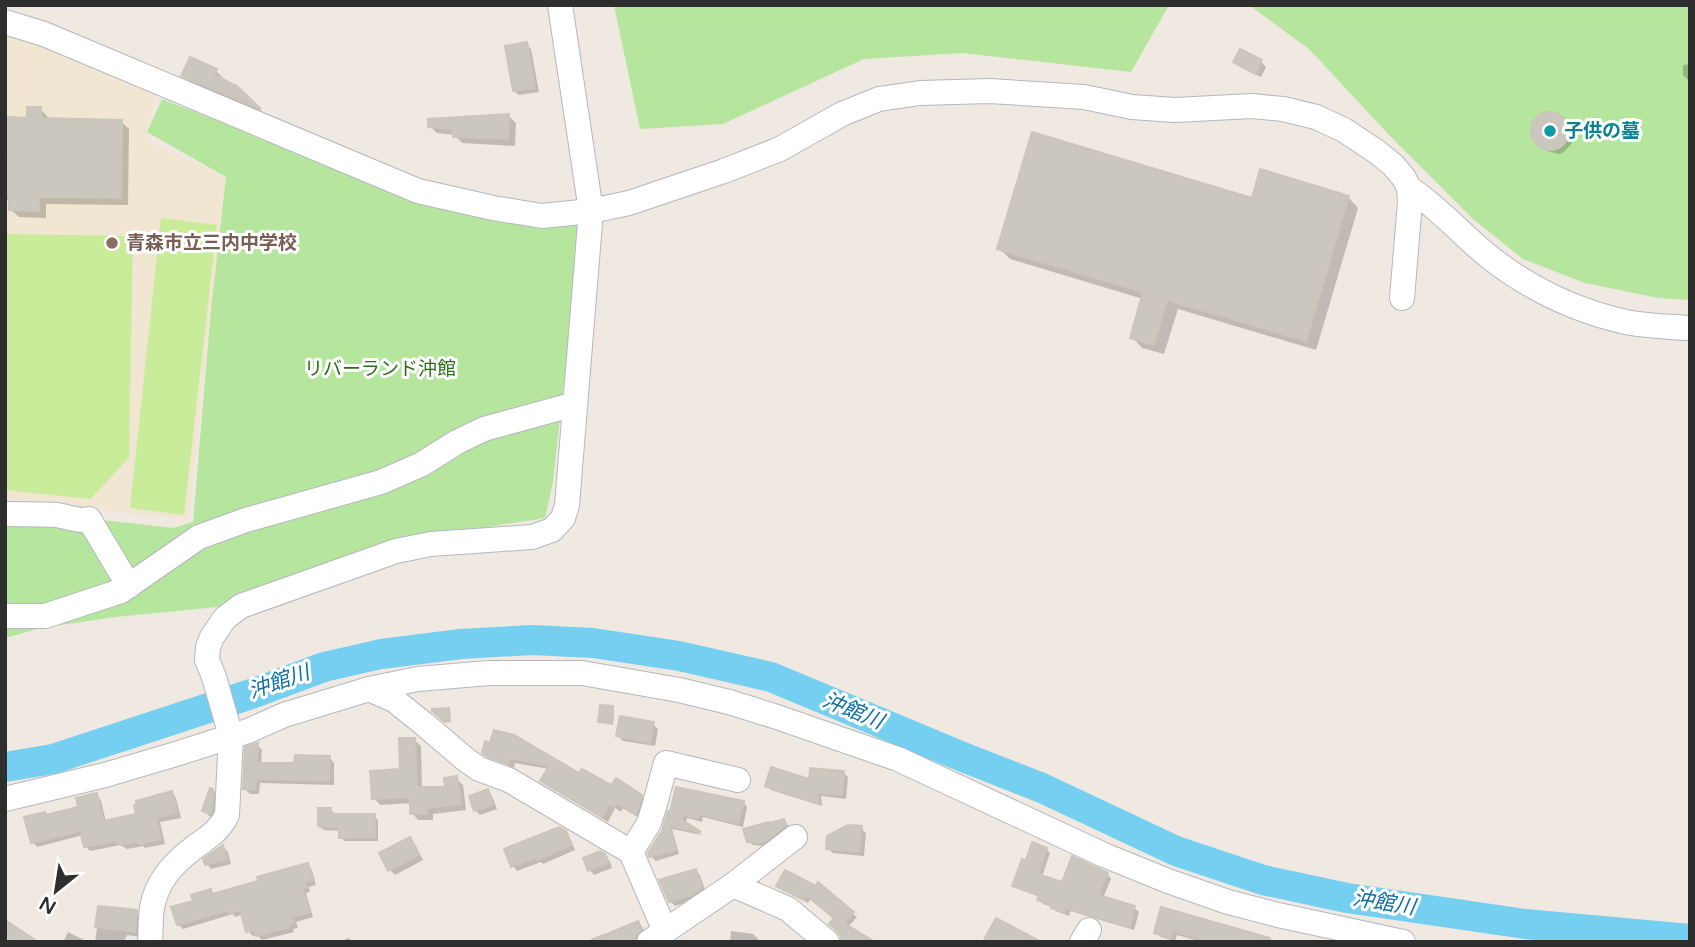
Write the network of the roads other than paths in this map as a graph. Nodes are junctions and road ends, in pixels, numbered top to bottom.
1 (560, 5) edge
2 (5, 22) edge
3 (1409, 188) junction
4 (591, 211) junction
5 (1402, 298) dead end
6 (1690, 328) edge
7 (575, 404) junction
8 (5, 514) edge
9 (129, 586) junction
10 (5, 615) edge
11 (369, 689) junction
12 (230, 731) junction
13 (738, 780) dead end
14 (5, 799) edge
15 (796, 837) dead end
16 (631, 852) junction
17 (733, 886) junction
18 (657, 937) edge
19 (150, 942) edge
20 (827, 942) edge
21 (1403, 942) edge

1 - 4 street
2 - 4 street
3 - 4 street
3 - 5 street
3 - 6 street
4 - 7 street
7 - 9 street
7 - 12 street
8 - 9 street
9 - 10 street
11 - 12 street
11 - 16 street
11 - 21 street
12 - 14 street
12 - 19 street
13 - 16 street
15 - 17 street
16 - 18 street
17 - 18 street
17 - 20 street

